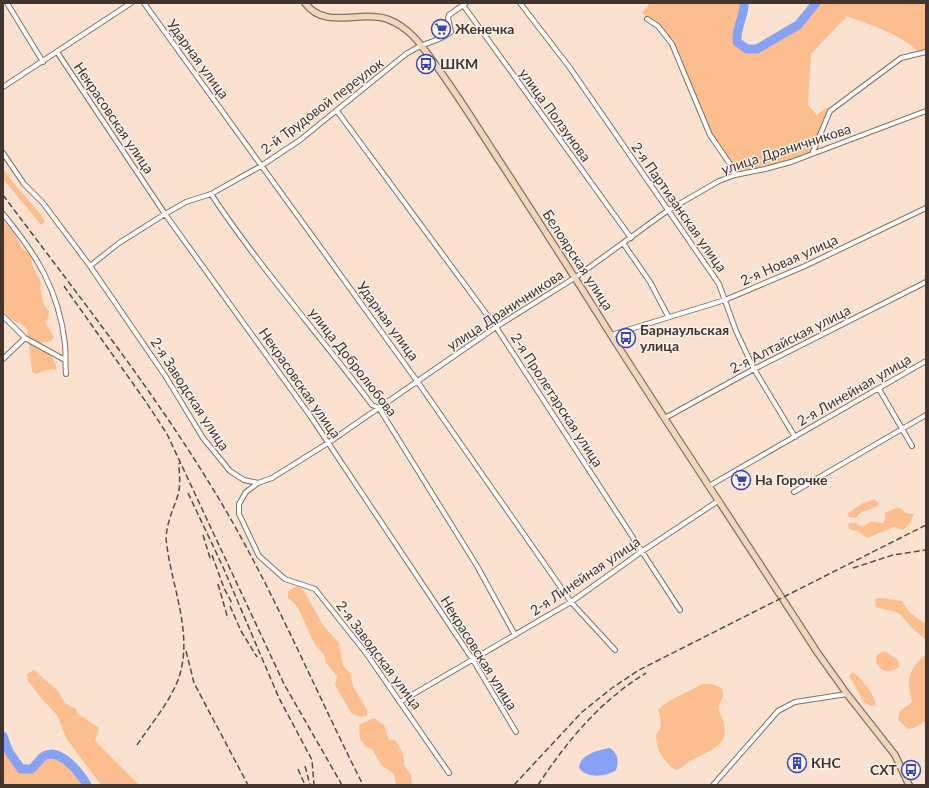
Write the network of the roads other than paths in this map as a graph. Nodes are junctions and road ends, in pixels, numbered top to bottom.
1 (7, 3) edge
2 (130, 3) edge
3 (144, 3) edge
4 (305, 3) edge
5 (520, 3) edge
6 (464, 4) edge
7 (647, 19) dead end
8 (421, 45) junction
9 (57, 52) junction
10 (926, 52) edge
11 (43, 62) junction
12 (3, 88) edge
13 (337, 111) junction
14 (926, 111) edge
15 (3, 153) edge
16 (812, 154) junction
17 (262, 166) junction
18 (735, 175) junction
19 (211, 194) junction
20 (926, 208) edge
21 (667, 210) junction
22 (3, 214) edge
23 (165, 214) junction
24 (631, 238) junction
25 (623, 243) junction
26 (90, 266) junction
27 (576, 277) junction
28 (926, 282) edge
29 (725, 300) junction
30 (3, 316) edge
31 (668, 316) junction
32 (496, 327) junction
33 (611, 334) junction
34 (25, 338) junction
35 (3, 359) edge
36 (65, 360) junction
37 (926, 361) edge
38 (754, 369) junction
39 (66, 374) dead end
40 (417, 381) junction
41 (879, 389) junction
42 (379, 408) junction
43 (926, 415) edge
44 (665, 418) junction
45 (902, 429) junction
46 (795, 437) junction
47 (328, 443) junction
48 (912, 446) dead end
49 (258, 483) junction
50 (709, 486) junction
51 (794, 492) dead end
52 (718, 501) junction
53 (641, 552) junction
54 (571, 602) junction
55 (680, 610) dead end
56 (515, 635) junction
57 (615, 650) dead end
58 (473, 660) junction
59 (847, 694) junction
60 (400, 702) junction
61 (516, 732) dead end
62 (449, 773) dead end
63 (713, 785) edge
64 (909, 785) edge

1 - 11 street
2 - 9 street
3 - 17 street, Ударная улица
4 - 8 street, Белоярская улица
5 - 21 street, 2-я Партизанская улица
6 - 8 street, 2-й Трудовой переулок
6 - 24 street, улица Ползунова
7 - 18 street
8 - 13 street, 2-й Трудовой переулок
8 - 27 street, Белоярская улица
9 - 11 street
9 - 23 street, Некрасовская улица
10 - 16 street
11 - 12 street
13 - 17 street, 2-й Трудовой переулок
13 - 32 street, 2-я Пролетарская улица
14 - 16 street, улица Драничникова
15 - 26 street, 2-я Заводская улица
16 - 18 street, улица Драничникова
17 - 19 street, 2-й Трудовой переулок
17 - 40 street, Ударная улица
18 - 21 street, улица Драничникова
19 - 23 street, 2-й Трудовой переулок
19 - 42 street, улица Добролюбова
20 - 29 street, 2-я Новая улица
21 - 24 street, улица Драничникова
21 - 29 street, 2-я Партизанская улица
22 - 36 street
23 - 26 street, 2-й Трудовой переулок
23 - 47 street, Некрасовская улица
24 - 25 street, улица Драничникова
25 - 27 street, улица Драничникова
25 - 31 street
26 - 49 street, 2-я Заводская улица
27 - 32 street, улица Драничникова
27 - 33 street, Белоярская улица
28 - 38 street, 2-я Алтайская улица
29 - 31 street, 2-я Новая улица
29 - 38 street, 2-я Партизанская улица
30 - 34 street
31 - 33 street, 2-я Новая улица
32 - 40 street, улица Драничникова
32 - 53 street, 2-я Пролетарская улица
33 - 44 street, Белоярская улица
34 - 35 street
34 - 36 street
36 - 39 street
37 - 41 street, 2-я Линейная улица
38 - 44 street, 2-я Алтайская улица
38 - 46 street, 2-я Партизанская улица
40 - 42 street, улица Драничникова
40 - 54 street, Ударная улица
41 - 45 street
41 - 46 street, 2-я Линейная улица
42 - 47 street, улица Драничникова
42 - 56 street, улица Добролюбова
43 - 45 street
44 - 50 street, Белоярская улица
45 - 48 street
45 - 51 street
46 - 50 street, 2-я Линейная улица
47 - 49 street, улица Драничникова
47 - 58 street, Некрасовская улица
49 - 60 street, 2-я Заводская улица
50 - 52 street, Белоярская улица
52 - 53 street, 2-я Линейная улица
52 - 59 street, Белоярская улица
53 - 54 street, 2-я Линейная улица
53 - 55 street, 2-я Пролетарская улица
54 - 56 street, 2-я Линейная улица
54 - 57 street, Ударная улица
56 - 58 street, 2-я Линейная улица
58 - 60 street, 2-я Линейная улица
58 - 61 street, Некрасовская улица
59 - 63 street
59 - 64 street, Белоярская улица
60 - 62 street, 2-я Заводская улица

